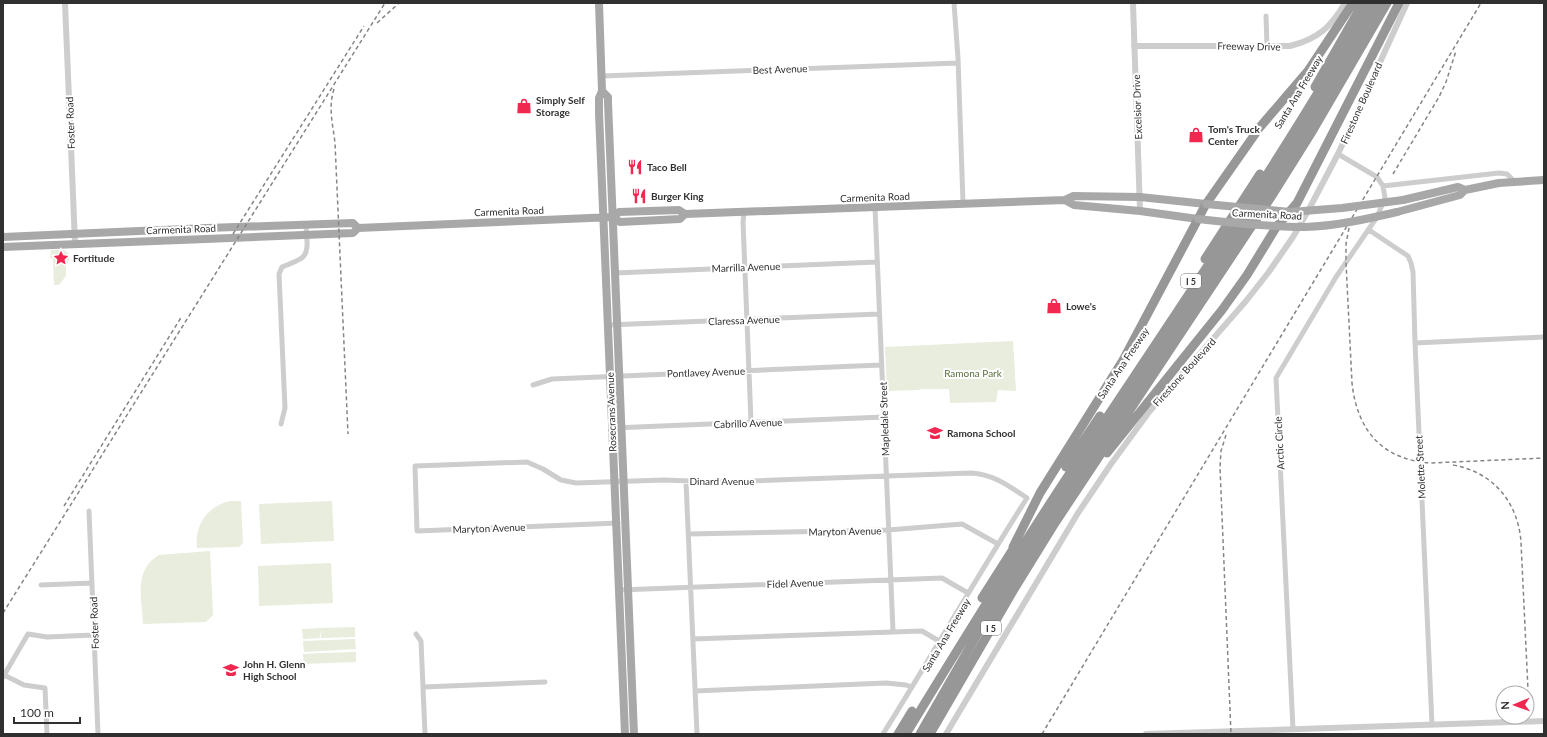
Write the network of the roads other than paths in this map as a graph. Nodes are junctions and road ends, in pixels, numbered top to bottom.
1 (65, 3) edge
2 (599, 3) edge
3 (954, 3) edge
4 (1133, 3) edge
5 (1345, 3) edge
6 (1353, 3) edge
7 (1363, 3) edge
8 (1371, 3) edge
9 (1378, 3) edge
10 (1387, 3) edge
11 (1399, 3) edge
12 (1407, 3) edge
13 (1266, 16) dead end
14 (1134, 46) junction
15 (1267, 47) junction
16 (958, 63) junction
17 (602, 76) junction
18 (602, 91) junction
19 (608, 112) junction
20 (599, 113) junction
21 (1338, 154) junction
22 (1544, 180) edge
23 (1514, 181) junction
24 (1383, 186) junction
25 (1465, 190) junction
26 (1140, 197) junction
27 (1065, 200) junction
28 (963, 203) junction
29 (1206, 204) junction
30 (875, 207) junction
31 (1140, 211) junction
32 (744, 212) junction
33 (1290, 212) junction
34 (604, 217) junction
35 (613, 217) junction
36 (1198, 219) junction
37 (306, 225) junction
38 (1277, 226) junction
39 (358, 228) junction
40 (1369, 230) junction
41 (74, 234) junction
42 (306, 235) junction
43 (3, 237) edge
44 (75, 243) junction
45 (3, 247) edge
46 (877, 262) junction
47 (744, 268) junction
48 (615, 273) junction
49 (879, 314) junction
50 (747, 320) junction
51 (608, 325) junction
52 (617, 325) junction
53 (1544, 337) edge
54 (1415, 343) junction
55 (882, 365) junction
56 (749, 371) junction
57 (610, 376) junction
58 (619, 376) junction
59 (533, 385) dead end
60 (884, 417) junction
61 (751, 422) junction
62 (281, 424) dead end
63 (613, 428) junction
64 (621, 428) junction
65 (415, 466) joint
66 (886, 476) junction
67 (615, 482) junction
68 (624, 482) junction
69 (686, 482) junction
70 (89, 511) dead end
71 (625, 523) junction
72 (1055, 523) junction
73 (616, 524) junction
74 (888, 530) junction
75 (688, 534) junction
76 (998, 544) junction
77 (1010, 554) junction
78 (891, 579) junction
79 (92, 583) junction
80 (41, 585) dead end
81 (690, 587) junction
82 (628, 589) junction
83 (619, 590) junction
84 (968, 593) junction
85 (893, 632) junction
86 (416, 634) dead end
87 (94, 635) junction
88 (693, 639) junction
89 (939, 641) junction
90 (4, 676) edge
91 (545, 682) dead end
92 (623, 682) junction
93 (632, 683) junction
94 (423, 687) junction
95 (912, 688) junction
96 (695, 691) junction
97 (1544, 721) edge
98 (1432, 725) junction
99 (1292, 729) junction
100 (1320, 731) edge
101 (47, 734) edge
102 (98, 734) edge
103 (425, 734) edge
104 (625, 734) edge
105 (634, 734) edge
106 (697, 734) edge
107 (883, 734) edge
108 (898, 734) edge
109 (906, 734) edge
110 (920, 734) edge
111 (930, 734) edge
112 (947, 734) edge
113 (1146, 734) edge

1 - 41 street, Foster Road
2 - 17 main road, Rosecrans Avenue
3 - 16 street
4 - 14 street, Excelsior Drive
5 - 15 street, Freeway Drive
6 - 29 highway
7 - 77 highway, Santa Ana Freeway / I 5
8 - 109 highway
9 - 110 highway
10 - 72 highway, I 5
11 - 33 highway
12 - 21 street, Firestone Boulevard
13 - 15 street
14 - 15 street, Freeway Drive
14 - 26 street, Excelsior Drive
16 - 17 street, Best Avenue
16 - 28 street
17 - 18 main road, Rosecrans Avenue
18 - 19 main road, Rosecrans Avenue
18 - 20 main road, Rosecrans Avenue
19 - 20 main road
19 - 35 main road, Rosecrans Avenue
20 - 34 main road, Rosecrans Avenue
21 - 24 street
21 - 112 street, Firestone Boulevard
22 - 23 main road, Carmenita Road
23 - 24 street
23 - 25 main road, Carmenita Road
24 - 40 street, Arctic Circle
25 - 33 main road, Carmenita Road, bridge
25 - 38 main road, Carmenita Road, bridge
26 - 27 main road, Carmenita Road
26 - 29 main road, Carmenita Road
26 - 31 street, Excelsior Drive
27 - 28 main road, Carmenita Road
27 - 31 main road, Carmenita Road
28 - 30 main road, Carmenita Road
29 - 33 main road, Carmenita Road, bridge
29 - 36 highway
30 - 32 main road, Carmenita Road
30 - 46 street, Mapledale Street
31 - 36 main road, Carmenita Road
32 - 35 main road, Carmenita Road
32 - 47 street
33 - 38 highway
34 - 35 main road, Carmenita Road
34 - 39 main road, Carmenita Road
34 - 51 main road, Rosecrans Avenue
35 - 48 main road, Rosecrans Avenue
36 - 38 main road, Carmenita Road, bridge
36 - 77 highway
37 - 39 main road, Carmenita Road
37 - 41 main road, Carmenita Road
37 - 42 street
38 - 72 highway
39 - 42 main road, Carmenita Road
40 - 54 street, Molette Street
40 - 99 street, Arctic Circle
41 - 43 main road, Carmenita Road
41 - 44 street, Foster Road
42 - 44 main road, Carmenita Road
42 - 62 street
44 - 45 main road, Carmenita Road
46 - 47 street, Marrilla Avenue
46 - 49 street, Mapledale Street
47 - 48 street, Marrilla Avenue
47 - 50 street
48 - 52 main road, Rosecrans Avenue
49 - 50 street, Claressa Avenue
49 - 55 street, Mapledale Street
50 - 52 street, Claressa Avenue
50 - 56 street
51 - 52 street, Claressa Avenue
51 - 57 main road, Rosecrans Avenue
52 - 58 main road, Rosecrans Avenue
53 - 54 street
54 - 98 street, Molette Street
55 - 56 street, Pontlavey Avenue
55 - 60 street, Mapledale Street
56 - 58 street, Pontlavey Avenue
56 - 61 street
57 - 58 street, Pontlavey Avenue
57 - 59 street, Pontlavey Avenue
57 - 63 main road, Rosecrans Avenue
58 - 64 main road, Rosecrans Avenue
60 - 61 street, Cabrillo Avenue
60 - 66 street, Mapledale Street
61 - 64 street, Cabrillo Avenue
63 - 64 street, Cabrillo Avenue
63 - 67 main road, Rosecrans Avenue
64 - 68 main road, Rosecrans Avenue
65 - 67 street, Dinard Avenue
65 - 73 street, Maryton Avenue
66 - 69 street, Dinard Avenue
66 - 74 street, Mapledale Street
66 - 76 street, Dinard Avenue
67 - 68 street, Dinard Avenue
67 - 73 main road, Rosecrans Avenue
68 - 69 street, Dinard Avenue
68 - 71 main road, Rosecrans Avenue
69 - 75 street
70 - 79 street, Foster Road
71 - 73 street, Maryton Avenue
71 - 82 main road, Rosecrans Avenue
72 - 111 highway, I 5
73 - 83 main road, Rosecrans Avenue
74 - 75 street, Maryton Avenue
74 - 76 street, Maryton Avenue
74 - 78 street, Mapledale Street
75 - 81 street
76 - 84 street
77 - 108 highway, Santa Ana Freeway / I 5
78 - 81 street, Fidel Avenue
78 - 84 street, Fidel Avenue
78 - 85 street, Mapledale Street
79 - 80 street
79 - 87 street, Foster Road
81 - 82 street, Fidel Avenue
81 - 88 street
82 - 83 street, Fidel Avenue
82 - 93 main road, Rosecrans Avenue
83 - 92 main road, Rosecrans Avenue
84 - 89 street
85 - 88 street
85 - 89 street
86 - 94 street
87 - 90 street
87 - 102 street, Foster Road
88 - 96 street
89 - 95 street
90 - 101 street
91 - 94 street
92 - 93 main road
92 - 104 main road, Rosecrans Avenue
93 - 105 main road, Rosecrans Avenue
94 - 103 street
95 - 96 street
95 - 107 street
96 - 106 street
97 - 98 street
98 - 100 street
99 - 100 street
99 - 113 street

